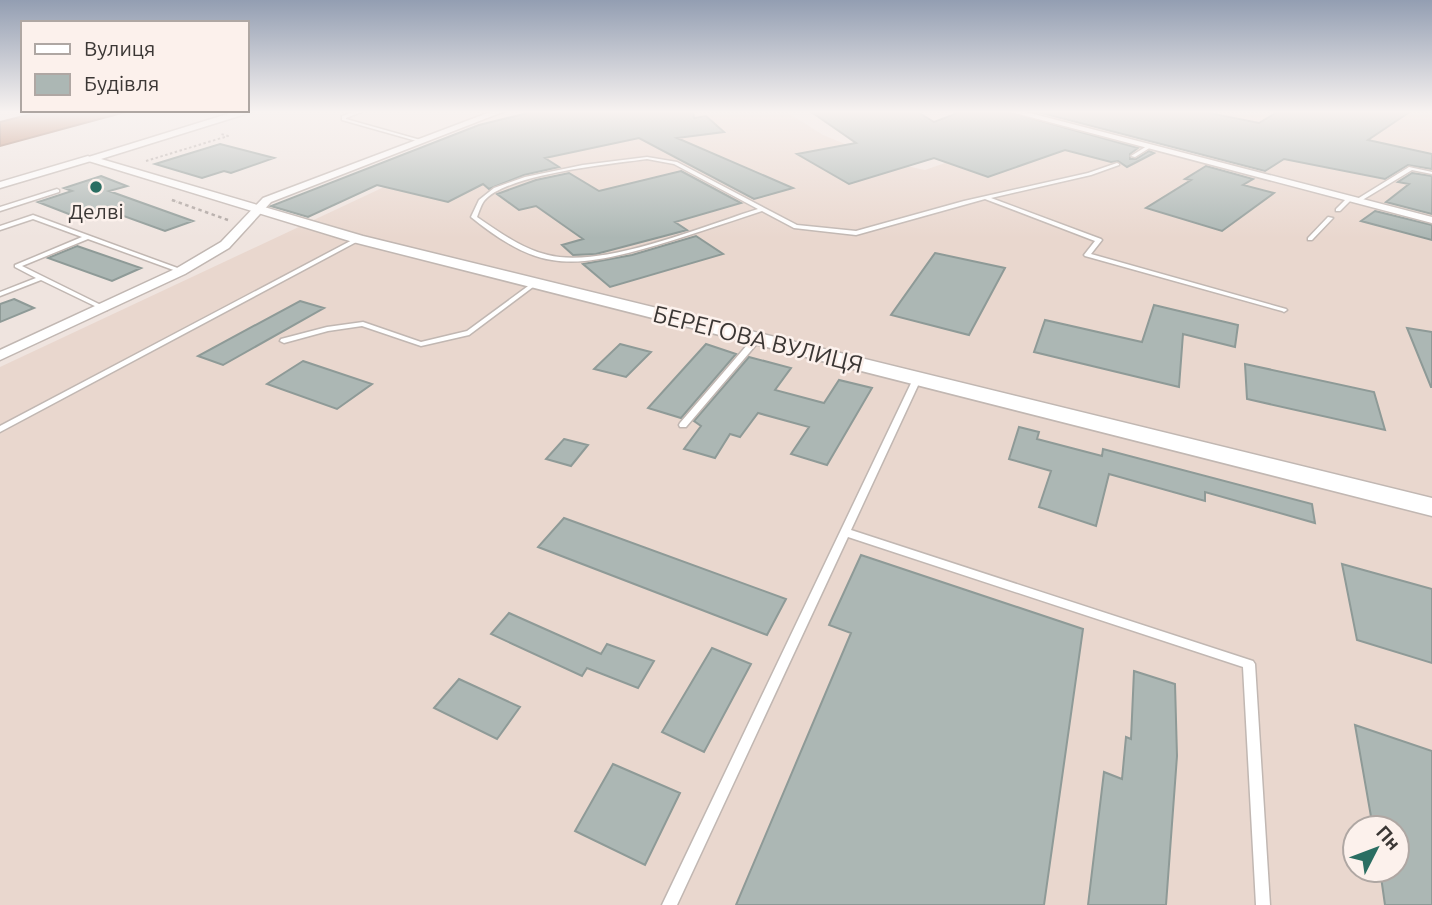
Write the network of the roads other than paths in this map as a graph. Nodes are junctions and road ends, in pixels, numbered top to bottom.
1 (107, 153) edge
2 (390, 153) edge
3 (1138, 153) edge
4 (1173, 153) edge
5 (1133, 156) dead end
6 (88, 159) junction
7 (1118, 164) dead end
8 (1432, 173) edge
9 (0, 185) edge
10 (57, 191) dead end
11 (985, 198) junction
12 (1353, 200) junction
13 (0, 209) edge
14 (763, 209) junction
15 (1338, 210) dead end
16 (254, 211) junction
17 (1330, 218) dead end
18 (1432, 220) edge
19 (0, 228) edge
20 (87, 237) junction
21 (358, 239) junction
22 (1310, 239) dead end
23 (181, 271) junction
24 (41, 278) junction
25 (535, 283) junction
26 (0, 294) edge
27 (105, 309) junction
28 (1284, 310) dead end
29 (757, 339) junction
30 (284, 341) dead end
31 (0, 356) edge
32 (917, 379) junction
33 (683, 425) dead end
34 (0, 429) edge
35 (1432, 507) edge
36 (845, 531) junction
37 (669, 905) edge
38 (1263, 905) edge

1 - 6 street
2 - 16 street
3 - 5 lane
4 - 12 street
6 - 9 street
6 - 16 street, БЕРЕГОВА ВУЛИЦЯ
7 - 11 lane
8 - 12 lane
10 - 13 lane
11 - 14 lane
11 - 28 lane
12 - 15 lane
12 - 18 street
14 - 14 lane
16 - 21 street, БЕРЕГОВА ВУЛИЦЯ
16 - 23 street
17 - 22 lane
19 - 20 lane
20 - 23 lane
20 - 24 lane
21 - 25 street, БЕРЕГОВА ВУЛИЦЯ
21 - 34 lane
23 - 27 street
24 - 26 lane
24 - 27 lane
25 - 29 street, БЕРЕГОВА ВУЛИЦЯ
25 - 30 lane
27 - 31 street
29 - 32 street, БЕРЕГОВА ВУЛИЦЯ
29 - 33 lane
32 - 35 street, БЕРЕГОВА ВУЛИЦЯ
32 - 36 lane
36 - 37 lane
36 - 38 lane

